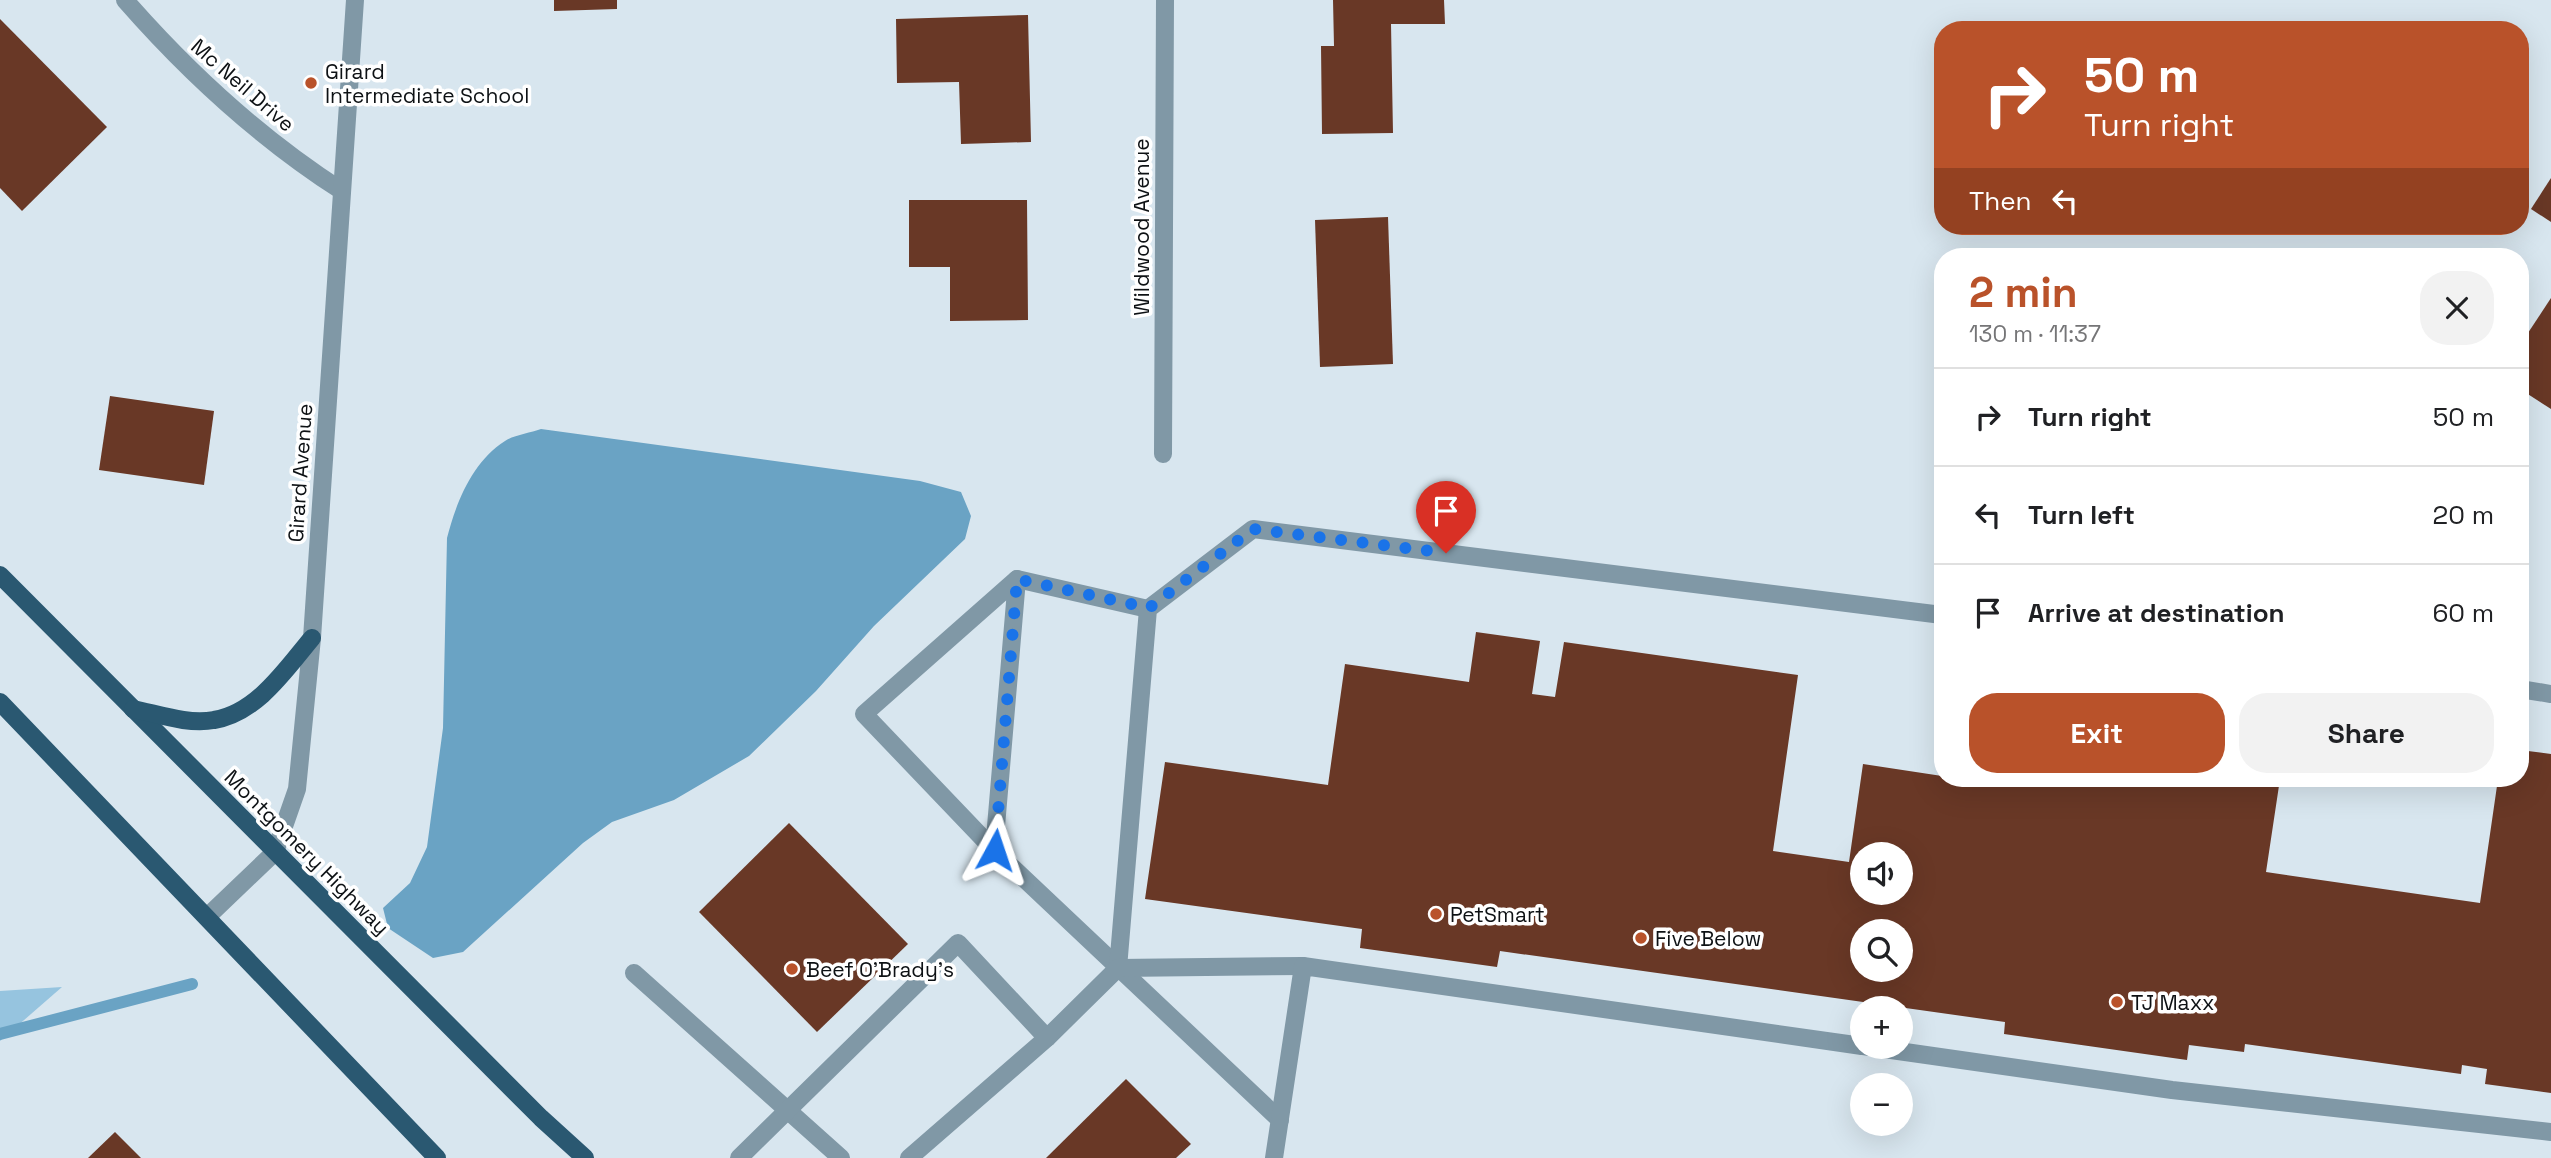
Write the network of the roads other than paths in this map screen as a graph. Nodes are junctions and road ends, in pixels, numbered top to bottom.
1 (125, 0) edge
2 (355, 0) edge
3 (1165, 0) edge
4 (341, 191) junction
5 (1163, 454) dead end
6 (0, 575) edge
7 (1017, 579) junction
8 (1149, 608) junction
9 (1934, 614) edge
10 (312, 638) junction
11 (2529, 691) edge
12 (2551, 694) edge
13 (0, 702) edge
14 (132, 709) junction
15 (995, 850) junction
16 (275, 852) junction
17 (207, 917) junction
18 (1303, 966) junction
19 (1118, 968) junction
20 (634, 973) dead end
21 (1047, 1038) junction
22 (1850, 1044) edge
23 (1913, 1053) edge
24 (788, 1110) junction
25 (1280, 1120) junction
26 (2551, 1132) edge
27 (437, 1158) edge
28 (585, 1158) edge
29 (740, 1158) edge
30 (841, 1158) edge
31 (909, 1158) edge
32 (1274, 1158) edge

1 - 4 street, Mc Neil Drive
2 - 4 street, Girard Avenue
3 - 5 street, Wildwood Avenue
4 - 10 street, Girard Avenue
6 - 14 main road, Montgomery Highway
7 - 8 street
7 - 15 street
7 - 15 street
8 - 9 street
8 - 19 street
10 - 14 main road
10 - 16 street, Girard Avenue
11 - 12 street
13 - 17 main road
14 - 16 main road, Montgomery Highway
15 - 19 street
16 - 17 street, Girard Avenue
16 - 28 main road, Montgomery Highway
17 - 27 main road
18 - 19 street
18 - 22 street
18 - 25 street
19 - 21 street
19 - 25 street
20 - 24 street
21 - 24 street
21 - 31 street
23 - 26 street
24 - 29 street
24 - 30 street
25 - 32 street

